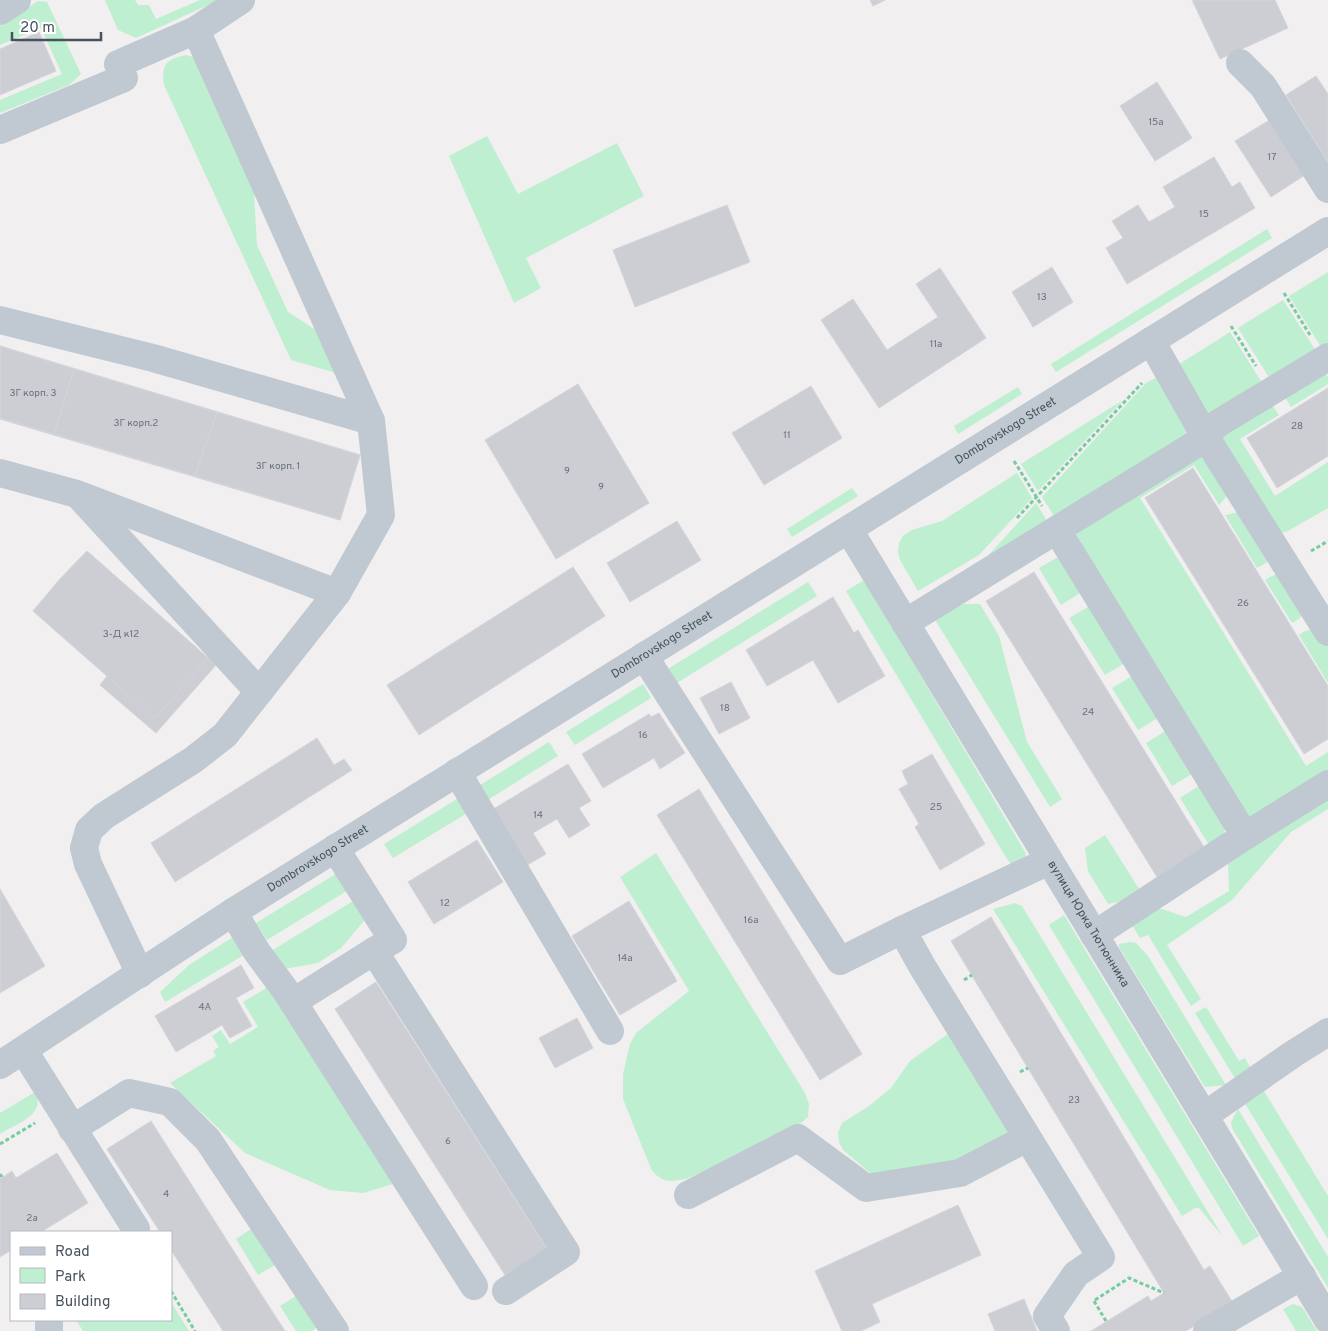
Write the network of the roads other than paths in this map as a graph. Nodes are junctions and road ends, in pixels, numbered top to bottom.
1 (17, 0) edge
2 (241, 0) edge
3 (0, 11) edge
4 (196, 30) junction
5 (1240, 63) dead end
6 (0, 130) edge
7 (1328, 189) edge
8 (1328, 231) edge
9 (0, 320) edge
10 (1151, 341) junction
11 (1326, 358) edge
12 (370, 421) junction
13 (1205, 436) junction
14 (0, 473) edge
15 (78, 494) junction
16 (849, 530) junction
17 (1057, 530) junction
18 (337, 593) junction
19 (904, 623) junction
20 (1328, 632) edge
21 (644, 656) junction
22 (259, 692) junction
23 (458, 772) junction
24 (1328, 784) edge
25 (1245, 836) junction
26 (335, 848) junction
27 (1048, 860) junction
28 (233, 912) junction
29 (902, 930) junction
30 (1094, 935) junction
31 (374, 951) junction
32 (140, 974) junction
33 (293, 1002) junction
34 (610, 1031) dead end
35 (1328, 1032) edge
36 (24, 1051) junction
37 (0, 1065) edge
38 (1204, 1116) junction
39 (66, 1118) junction
40 (1027, 1138) junction
41 (688, 1195) dead end
42 (135, 1231) edge
43 (1302, 1276) junction
44 (474, 1286) dead end
45 (506, 1291) dead end
46 (1328, 1320) edge
47 (334, 1331) edge
48 (1056, 1331) edge
49 (1207, 1331) edge

1 - 3 street
2 - 4 street
4 - 6 street
4 - 12 street
5 - 7 street
8 - 10 street, Dombrovskogo Street
9 - 12 street
10 - 13 street
10 - 16 street, Dombrovskogo Street
11 - 13 street
12 - 18 street
13 - 17 street
13 - 20 street
14 - 15 street
15 - 18 street
15 - 22 street
16 - 19 street, вулиця Юрка Тютюнника
16 - 21 street, Dombrovskogo Street
17 - 19 street
17 - 25 street
18 - 22 street
19 - 27 street, вулиця Юрка Тютюнника
21 - 23 street, Dombrovskogo Street
21 - 29 street
22 - 32 street
23 - 26 street, Dombrovskogo Street
23 - 34 street
24 - 25 street
25 - 30 street
26 - 28 street, Dombrovskogo Street
26 - 31 street
27 - 29 street
27 - 30 street, вулиця Юрка Тютюнника
28 - 32 street, Dombrovskogo Street
28 - 33 street
29 - 40 street
30 - 38 street, вулиця Юрка Тютюнника
31 - 33 street
31 - 45 street
32 - 36 street, Dombrovskogo Street
33 - 44 street
35 - 38 street
36 - 37 street, Dombrovskogo Street
36 - 39 street
38 - 43 street, вулиця Юрка Тютюнника
39 - 42 street
39 - 47 street
40 - 41 street
40 - 48 street
43 - 46 street, вулиця Юрка Тютюнника
43 - 49 street

